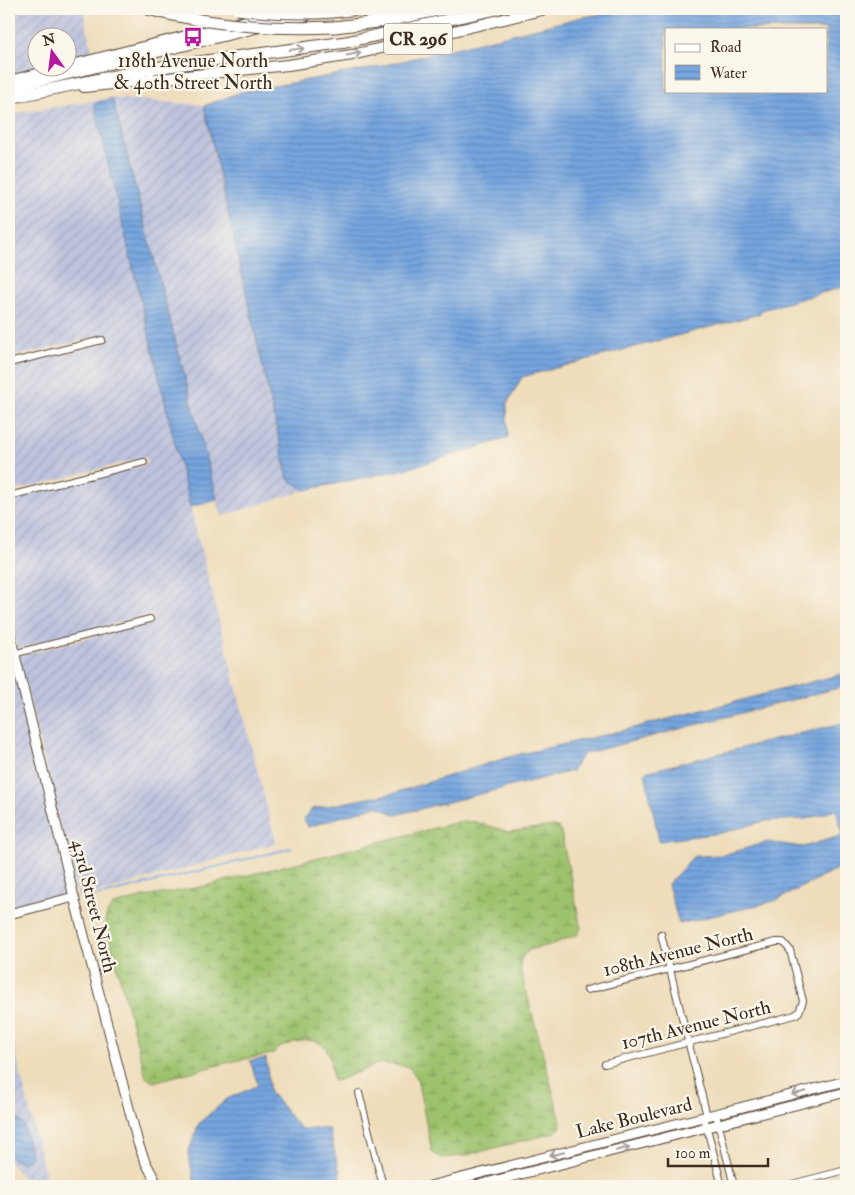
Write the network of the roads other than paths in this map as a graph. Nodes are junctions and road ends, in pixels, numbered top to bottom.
1 (147, 9) edge
2 (236, 9) edge
3 (293, 9) edge
4 (332, 9) edge
5 (359, 9) edge
6 (442, 9) edge
7 (497, 9) edge
8 (546, 9) edge
9 (272, 11) edge
10 (78, 63) edge
11 (28, 76) edge
12 (9, 81) edge
13 (9, 88) edge
14 (9, 98) edge
15 (9, 104) edge
16 (102, 340) dead end
17 (9, 362) edge
18 (144, 462) dead end
19 (9, 496) edge
20 (150, 619) dead end
21 (9, 631) edge
22 (12, 654) edge
23 (74, 897) junction
24 (9, 914) edge
25 (661, 934) dead end
26 (670, 970) junction
27 (587, 990) dead end
28 (795, 1015) joint
29 (689, 1043) junction
30 (605, 1064) dead end
31 (846, 1081) edge
32 (846, 1092) edge
33 (359, 1093) dead end
34 (709, 1116) junction
35 (718, 1125) junction
36 (707, 1128) junction
37 (846, 1170) edge
38 (464, 1182) edge
39 (158, 1186) edge
40 (383, 1186) edge
41 (430, 1186) edge
42 (474, 1186) edge
43 (722, 1186) edge
44 (734, 1186) edge
45 (784, 1186) edge

1 - 6 highway, bridge
2 - 5 highway, bridge
3 - 9 main road
4 - 13 highway
14 -> 7 highway
15 -> 8 main road, CR 296
9 - 10 main road
11 - 12 main road
16 - 17 street
18 - 19 street
20 - 22 street
21 - 22 street, 43rd Street North
22 - 23 street, 43rd Street North
23 - 24 street
23 - 39 street, 43rd Street North
25 - 26 street
26 - 27 street, 108th Avenue North
26 - 28 street, 108th Avenue North
26 - 29 street
28 - 29 street, 107th Avenue North
29 - 30 street, 107th Avenue North
29 - 34 street
31 -> 34 street, Lake Boulevard
32 - 35 street, Lake Boulevard
33 - 40 street
34 - 35 street
34 - 36 street
34 -> 38 street, Lake Boulevard
35 - 36 street, Lake Boulevard
35 - 44 street
42 -> 36 street, Lake Boulevard
36 - 43 street
37 - 45 street
38 - 41 street, Lake Boulevard

